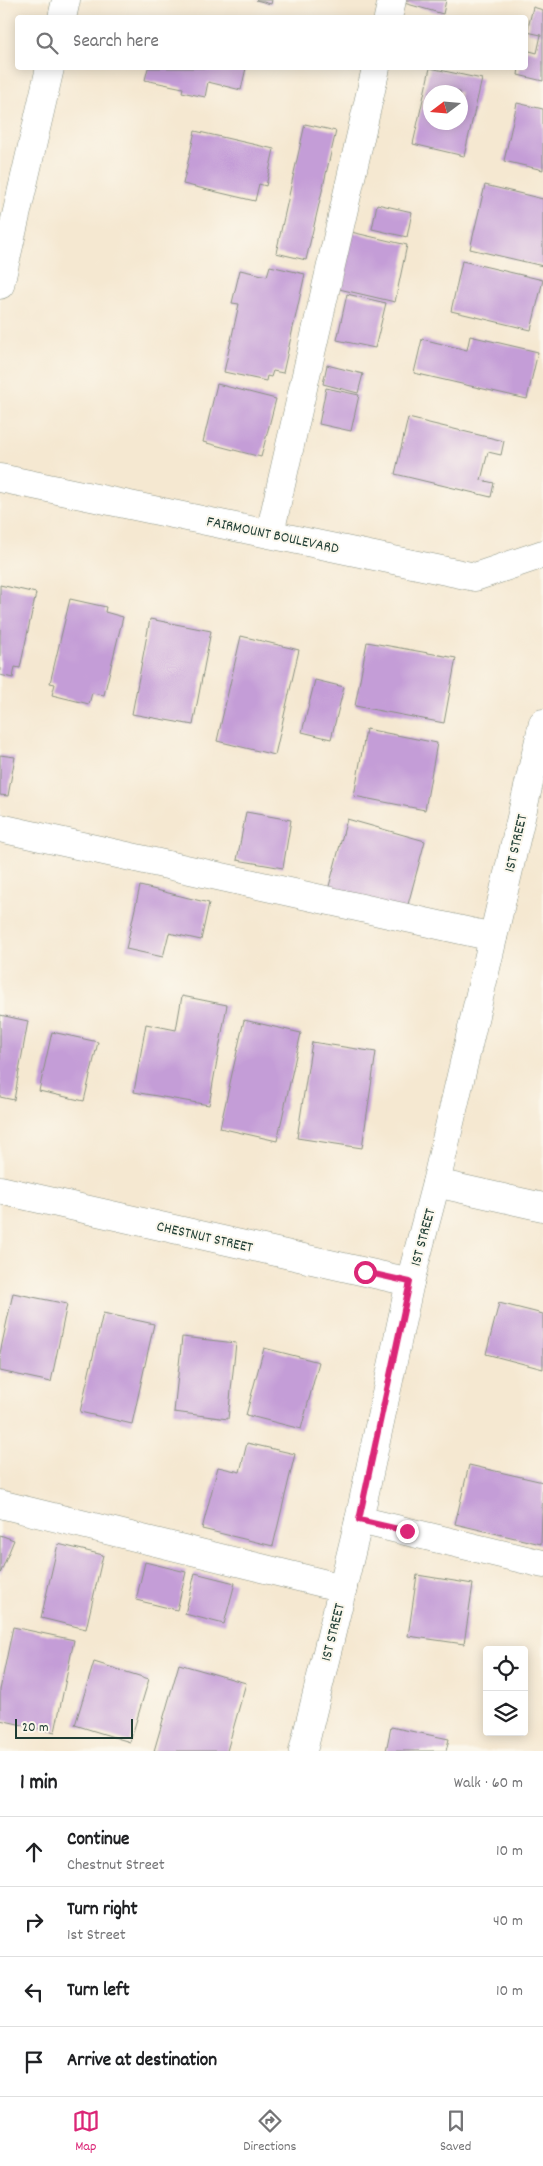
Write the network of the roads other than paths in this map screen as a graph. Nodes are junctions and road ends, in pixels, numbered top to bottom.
1 (66, 0) edge
2 (392, 0) edge
3 (63, 15) edge
4 (389, 15) edge
5 (49, 70) edge
6 (376, 70) edge
7 (8, 216) edge
8 (0, 285) edge
9 (0, 478) edge
10 (270, 533) junction
11 (543, 554) edge
12 (543, 723) edge
13 (0, 828) edge
14 (493, 937) junction
15 (436, 1183) junction
16 (0, 1190) edge
17 (543, 1207) edge
18 (410, 1282) junction
19 (0, 1504) edge
20 (359, 1520) junction
21 (543, 1564) edge
22 (342, 1588) junction
23 (303, 1751) edge

1 - 3 street
2 - 4 street
5 - 7 street
6 - 10 street
7 - 8 street
9 - 10 street, FAIRMOUNT BOULEVARD
10 - 11 street, FAIRMOUNT BOULEVARD
12 - 14 street, 1ST STREET
13 - 14 street
14 - 15 street, 1ST STREET
15 - 17 street
15 - 18 street, 1ST STREET
16 - 18 street, CHESTNUT STREET
18 - 20 street, 1ST STREET
19 - 22 street
20 - 21 street
20 - 22 street, 1ST STREET
22 - 23 street, 1ST STREET

